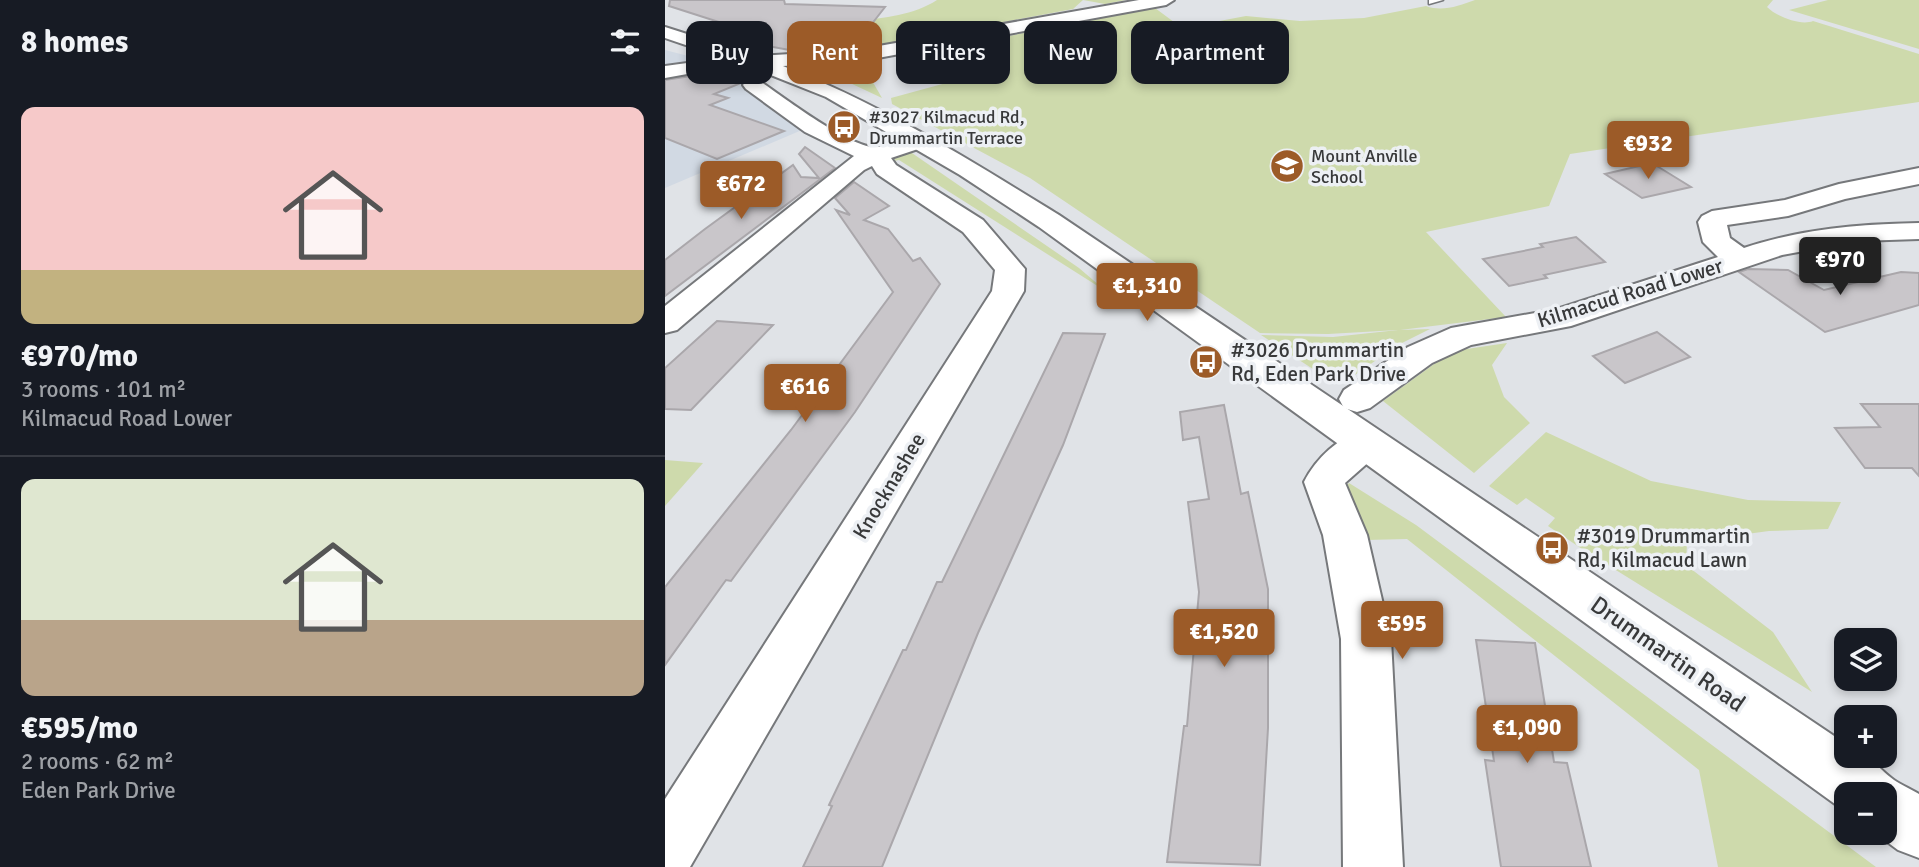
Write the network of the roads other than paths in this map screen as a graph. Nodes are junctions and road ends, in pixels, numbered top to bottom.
1 (1166, 0) edge
2 (1010, 29) edge
3 (669, 36) edge
4 (686, 41) edge
5 (896, 50) edge
6 (896, 52) edge
7 (686, 57) edge
8 (686, 67) edge
9 (665, 70) edge
10 (773, 70) edge
11 (773, 77) edge
12 (764, 84) edge
13 (824, 89) junction
14 (783, 106) junction
15 (919, 141) junction
16 (875, 155) junction
17 (1919, 176) edge
18 (1919, 231) edge
19 (1739, 259) junction
20 (665, 323) edge
21 (1350, 420) junction
22 (1853, 782) edge
23 (1897, 813) edge
24 (1919, 829) edge
25 (665, 853) edge
26 (1373, 867) edge

1 - 2 street
3 - 4 street
5 - 10 street
6 - 13 street
7 - 9 street
8 - 9 street
11 - 13 street
12 - 14 street, Knocknashee
13 - 14 street
13 - 15 street
14 - 16 street, Knocknashee
15 - 16 street
15 - 21 street
16 - 20 street
16 - 25 street, Knocknashee
17 - 19 street
18 - 19 street, Kilmacud Road Lower
19 - 21 street, Kilmacud Road Lower
21 - 22 street, Drummartin Road
21 - 26 street, Kilmacud Road Lower
23 - 24 street

